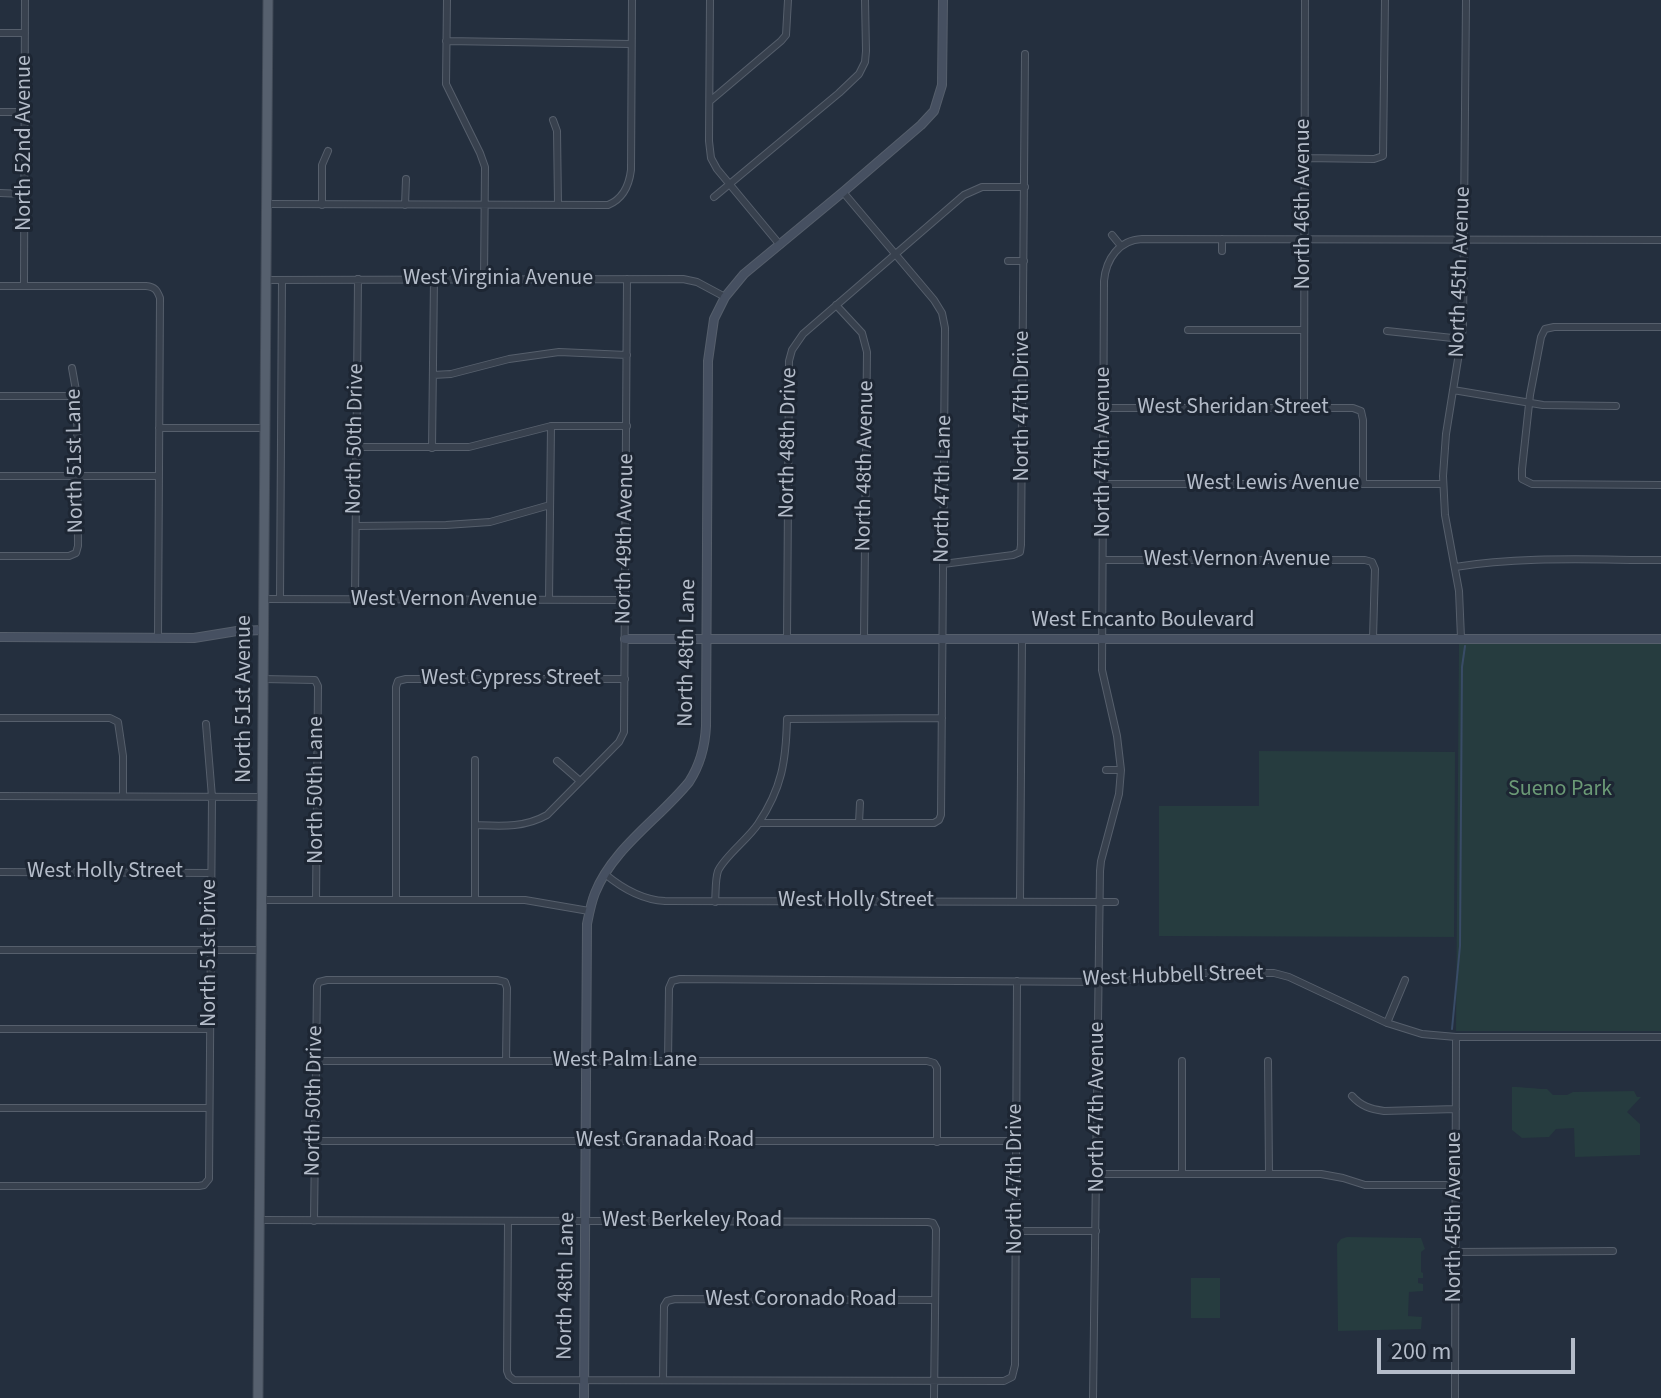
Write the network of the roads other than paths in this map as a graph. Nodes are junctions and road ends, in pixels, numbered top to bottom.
1 (25, 0) edge
2 (268, 0) edge
3 (447, 0) edge
4 (632, 0) edge
5 (710, 0) edge
6 (788, 0) edge
7 (865, 0) edge
8 (943, 0) edge
9 (1305, 0) edge
10 (1385, 0) edge
11 (1466, 0) edge
12 (0, 33) edge
13 (25, 33) junction
14 (446, 41) junction
15 (630, 44) junction
16 (1025, 54) dead end
17 (710, 101) junction
18 (934, 111) junction
19 (0, 112) edge
20 (25, 112) junction
21 (944, 117) dead end
22 (553, 120) dead end
23 (328, 151) dead end
24 (1304, 158) junction
25 (406, 179) dead end
26 (730, 184) junction
27 (1025, 187) junction
28 (843, 192) junction
29 (0, 193) edge
30 (24, 194) junction
31 (714, 197) dead end
32 (267, 204) junction
33 (485, 204) junction
34 (558, 204) junction
35 (322, 205) junction
36 (405, 205) junction
37 (1112, 235) dead end
38 (1222, 239) junction
39 (1303, 239) junction
40 (1661, 240) edge
41 (1463, 241) junction
42 (780, 245) junction
43 (1121, 246) junction
44 (1222, 251) dead end
45 (896, 253) junction
46 (1008, 261) dead end
47 (1024, 261) junction
48 (358, 279) junction
49 (434, 279) junction
50 (484, 279) junction
51 (627, 279) junction
52 (266, 280) junction
53 (282, 280) junction
54 (0, 286) edge
55 (24, 286) junction
56 (725, 297) junction
57 (836, 305) junction
58 (1661, 327) edge
59 (1188, 330) dead end
60 (1303, 330) junction
61 (1387, 331) dead end
62 (1462, 339) junction
63 (627, 355) junction
64 (72, 368) dead end
65 (433, 375) junction
66 (1453, 390) junction
67 (0, 396) edge
68 (77, 396) junction
69 (1529, 403) junction
70 (1616, 406) dead end
71 (1104, 408) junction
72 (1304, 408) junction
73 (551, 426) junction
74 (627, 426) junction
75 (159, 428) junction
76 (265, 428) junction
77 (356, 447) junction
78 (432, 448) junction
79 (0, 476) edge
80 (158, 476) junction
81 (78, 477) junction
82 (1103, 484) junction
83 (1363, 484) junction
84 (1443, 484) junction
85 (1661, 485) edge
86 (550, 505) junction
87 (356, 526) junction
88 (0, 556) edge
89 (1103, 560) junction
90 (1661, 560) edge
91 (943, 564) junction
92 (1455, 567) junction
93 (263, 599) junction
94 (280, 599) junction
95 (355, 599) junction
96 (549, 600) junction
97 (625, 600) junction
98 (264, 630) junction
99 (0, 637) edge
100 (158, 638) junction
101 (864, 638) junction
102 (1373, 638) junction
103 (1461, 638) junction
104 (625, 639) junction
105 (707, 639) junction
106 (787, 639) junction
107 (942, 639) junction
108 (1022, 639) junction
109 (1102, 639) junction
110 (1661, 639) edge
111 (263, 679) junction
112 (625, 679) junction
113 (0, 718) edge
114 (942, 718) junction
115 (206, 724) dead end
116 (475, 760) dead end
117 (557, 761) dead end
118 (1106, 770) dead end
119 (1121, 770) junction
120 (580, 781) junction
121 (0, 796) edge
122 (123, 796) junction
123 (212, 797) junction
124 (263, 797) junction
125 (860, 803) dead end
126 (760, 823) junction
127 (859, 823) junction
128 (475, 825) junction
129 (0, 872) edge
130 (210, 873) junction
131 (605, 874) junction
132 (261, 900) junction
133 (316, 900) junction
134 (396, 900) junction
135 (475, 900) junction
136 (1020, 901) junction
137 (1100, 901) junction
138 (715, 902) junction
139 (1115, 902) dead end
140 (589, 911) junction
141 (0, 950) edge
142 (210, 950) junction
143 (261, 950) junction
144 (1405, 980) dead end
145 (1017, 981) junction
146 (1099, 982) junction
147 (1387, 1023) junction
148 (0, 1029) edge
149 (209, 1029) junction
150 (1456, 1037) junction
151 (1661, 1037) edge
152 (316, 1061) junction
153 (506, 1061) junction
154 (587, 1061) junction
155 (668, 1061) junction
156 (1182, 1061) dead end
157 (1268, 1061) dead end
158 (1352, 1096) dead end
159 (0, 1108) edge
160 (209, 1108) junction
161 (1456, 1109) junction
162 (315, 1141) junction
163 (586, 1141) junction
164 (1016, 1141) junction
165 (937, 1142) junction
166 (1098, 1174) junction
167 (1182, 1174) junction
168 (1269, 1174) junction
169 (1456, 1185) junction
170 (0, 1186) edge
171 (259, 1220) junction
172 (586, 1220) junction
173 (314, 1221) junction
174 (508, 1221) junction
175 (1015, 1231) junction
176 (1096, 1231) junction
177 (1613, 1251) dead end
178 (1455, 1252) junction
179 (935, 1300) junction
180 (584, 1380) junction
181 (663, 1380) junction
182 (934, 1380) junction
183 (258, 1398) edge
184 (584, 1398) edge
185 (934, 1398) edge
186 (1093, 1398) edge
187 (1455, 1398) edge

1 - 13 street, North 52nd Avenue
2 - 32 main road, North 51st Avenue
3 - 14 street
4 - 15 street
5 - 17 street
6 - 17 street
7 - 26 street
8 - 18 street
9 - 24 street, North 46th Avenue
10 - 24 street
11 - 41 street, North 45th Avenue
12 - 13 street
13 - 20 street, North 52nd Avenue
14 - 15 street
14 - 33 street
15 - 34 street
16 - 27 street, North 47th Drive
17 - 26 street
18 - 21 street
18 - 28 street, North 48th Lane
19 - 20 street
20 - 30 street, North 52nd Avenue
22 - 34 street
23 - 35 street
24 - 39 street, North 46th Avenue
25 - 36 street
26 - 31 street
26 - 42 street
27 - 45 street, North 48th Drive
27 - 47 street, North 47th Drive
28 - 42 street, North 48th Lane
28 - 45 street, North 47th Lane
29 - 30 street
30 - 55 street, North 52nd Avenue
32 - 35 street
32 - 52 main road, North 51st Avenue
33 - 34 street
33 - 36 street
33 - 50 street
35 - 36 street
37 - 43 street
38 - 39 street
38 - 43 street
38 - 44 street
39 - 41 street
39 - 60 street, North 46th Avenue
40 - 41 street
41 - 62 street, North 45th Avenue
42 - 56 street, North 48th Lane
43 - 71 street, North 47th Avenue
45 - 57 street, North 48th Drive
45 - 91 street, North 47th Lane
46 - 47 street
47 - 91 street, North 47th Drive
48 - 49 street, West Virginia Avenue
48 - 53 street, West Virginia Avenue
48 - 77 street, North 50th Drive
49 - 50 street, West Virginia Avenue
49 - 65 street
50 - 51 street, West Virginia Avenue
51 - 56 street, West Virginia Avenue
51 - 63 street, North 49th Avenue
52 - 53 street, West Virginia Avenue
52 - 76 main road, North 51st Avenue
53 - 94 street, North 51st Avenue
54 - 55 street
55 - 75 street
56 - 105 street, North 48th Lane
57 - 101 street, North 48th Avenue
57 - 106 street, North 48th Drive
58 - 69 street
59 - 60 street
60 - 72 street, North 46th Avenue
61 - 62 street
62 - 66 street, North 45th Avenue
63 - 65 street
63 - 74 street, North 49th Avenue
64 - 68 street, North 51st Lane
65 - 78 street
66 - 69 street
66 - 84 street, North 45th Avenue
67 - 68 street
68 - 81 street, North 51st Lane
69 - 70 street
69 - 85 street
71 - 72 street, West Sheridan Street
71 - 82 street, North 47th Avenue
72 - 83 street, West Sheridan Street
73 - 74 street
73 - 78 street
73 - 86 street
74 - 97 street, North 49th Avenue
75 - 76 street
75 - 80 street
76 - 93 main road, North 51st Avenue
77 - 78 street
77 - 87 street, North 50th Drive
79 - 81 street
80 - 81 street
80 - 100 street
81 - 88 street, North 51st Lane
82 - 83 street, West Lewis Avenue
82 - 89 street, North 47th Avenue
83 - 84 street, West Lewis Avenue
84 - 92 street, North 45th Avenue
86 - 87 street
86 - 96 street
87 - 95 street, North 50th Drive
89 - 102 street, West Vernon Avenue
89 - 109 street, North 47th Avenue
90 - 92 street
91 - 107 street, North 47th Lane
92 - 103 street, North 45th Avenue
93 - 94 street, West Vernon Avenue
93 - 98 main road, North 51st Avenue
94 - 95 street, West Vernon Avenue
95 - 96 street, West Vernon Avenue
96 - 97 street, West Vernon Avenue
97 - 104 street, North 49th Avenue
98 - 100 street
98 - 111 main road, North 51st Avenue
99 - 100 street
101 - 106 street, West Encanto Boulevard
101 - 107 street, West Encanto Boulevard
102 - 103 street, West Encanto Boulevard
102 - 109 street, West Encanto Boulevard
103 - 110 street, West Encanto Boulevard
104 - 105 street, West Encanto Boulevard
104 - 112 street, North 49th Avenue
105 - 106 street, West Encanto Boulevard
105 - 131 street, North 48th Lane
107 - 108 street, West Encanto Boulevard
107 - 114 street, North 47th Lane
108 - 109 street, West Encanto Boulevard
108 - 136 street
109 - 119 street, North 47th Avenue
111 - 124 main road, North 51st Avenue
111 - 133 street, North 50th Lane
112 - 120 street, North 49th Avenue
112 - 134 street, West Cypress Street
113 - 122 street
114 - 126 street
114 - 127 street, North 47th Lane
115 - 123 street, North 51st Drive
116 - 128 street
117 - 120 street
118 - 119 street
119 - 137 street, North 47th Avenue
120 - 128 street, North 49th Avenue
121 - 122 street
122 - 123 street
123 - 124 street
123 - 130 street, North 51st Drive
124 - 132 main road, North 51st Avenue
125 - 127 street
126 - 127 street
126 - 138 street
128 - 135 street
129 - 130 street, West Holly Street
130 - 142 street, North 51st Drive
131 - 138 street, West Holly Street
131 - 140 street, North 48th Lane
132 - 133 street
132 - 143 main road, North 51st Avenue
133 - 134 street
134 - 135 street
135 - 140 street
136 - 137 street, West Holly Street
136 - 138 street, West Holly Street
137 - 139 street, West Holly Street
137 - 146 street, North 47th Avenue
140 - 154 street, North 48th Lane
141 - 142 street
142 - 143 street
142 - 149 street, North 51st Drive
143 - 171 main road, North 51st Avenue
144 - 147 street
145 - 146 street, West Hubbell Street
145 - 155 street, West Hubbell Street
145 - 164 street, North 47th Drive
146 - 147 street, West Hubbell Street
146 - 166 street, North 47th Avenue
147 - 150 street, West Hubbell Street
148 - 149 street
149 - 160 street, North 51st Drive
150 - 151 street, West Hubbell Street
150 - 161 street, North 45th Avenue
152 - 153 street, West Palm Lane
152 - 153 street, North 50th Drive
152 - 162 street, North 50th Drive
153 - 154 street, West Palm Lane
154 - 155 street, West Palm Lane
154 - 163 street, North 48th Lane
155 - 165 street, West Palm Lane
156 - 167 street
157 - 168 street
158 - 161 street
159 - 160 street
160 - 170 street, North 51st Drive
161 - 169 street, North 45th Avenue
162 - 163 street, West Granada Road
162 - 173 street, North 50th Drive
163 - 165 street, West Granada Road
163 - 172 street, North 48th Lane
164 - 165 street, West Granada Road
164 - 175 street, North 47th Drive
166 - 167 street
166 - 176 street, North 47th Avenue
167 - 168 street
168 - 169 street
169 - 178 street, North 45th Avenue
171 - 173 street, West Berkeley Road
171 - 183 main road, North 51st Avenue
172 - 174 street, West Berkeley Road
172 - 179 street, West Berkeley Road
172 - 180 street, North 48th Lane
173 - 174 street, West Berkeley Road
174 - 180 street
175 - 176 street
175 - 182 street, North 47th Drive
176 - 186 street, North 47th Avenue
177 - 178 street
178 - 187 street, North 45th Avenue
179 - 181 street, West Coronado Road
179 - 182 street
180 - 181 street
180 - 184 street, North 48th Lane
181 - 182 street
182 - 185 street

